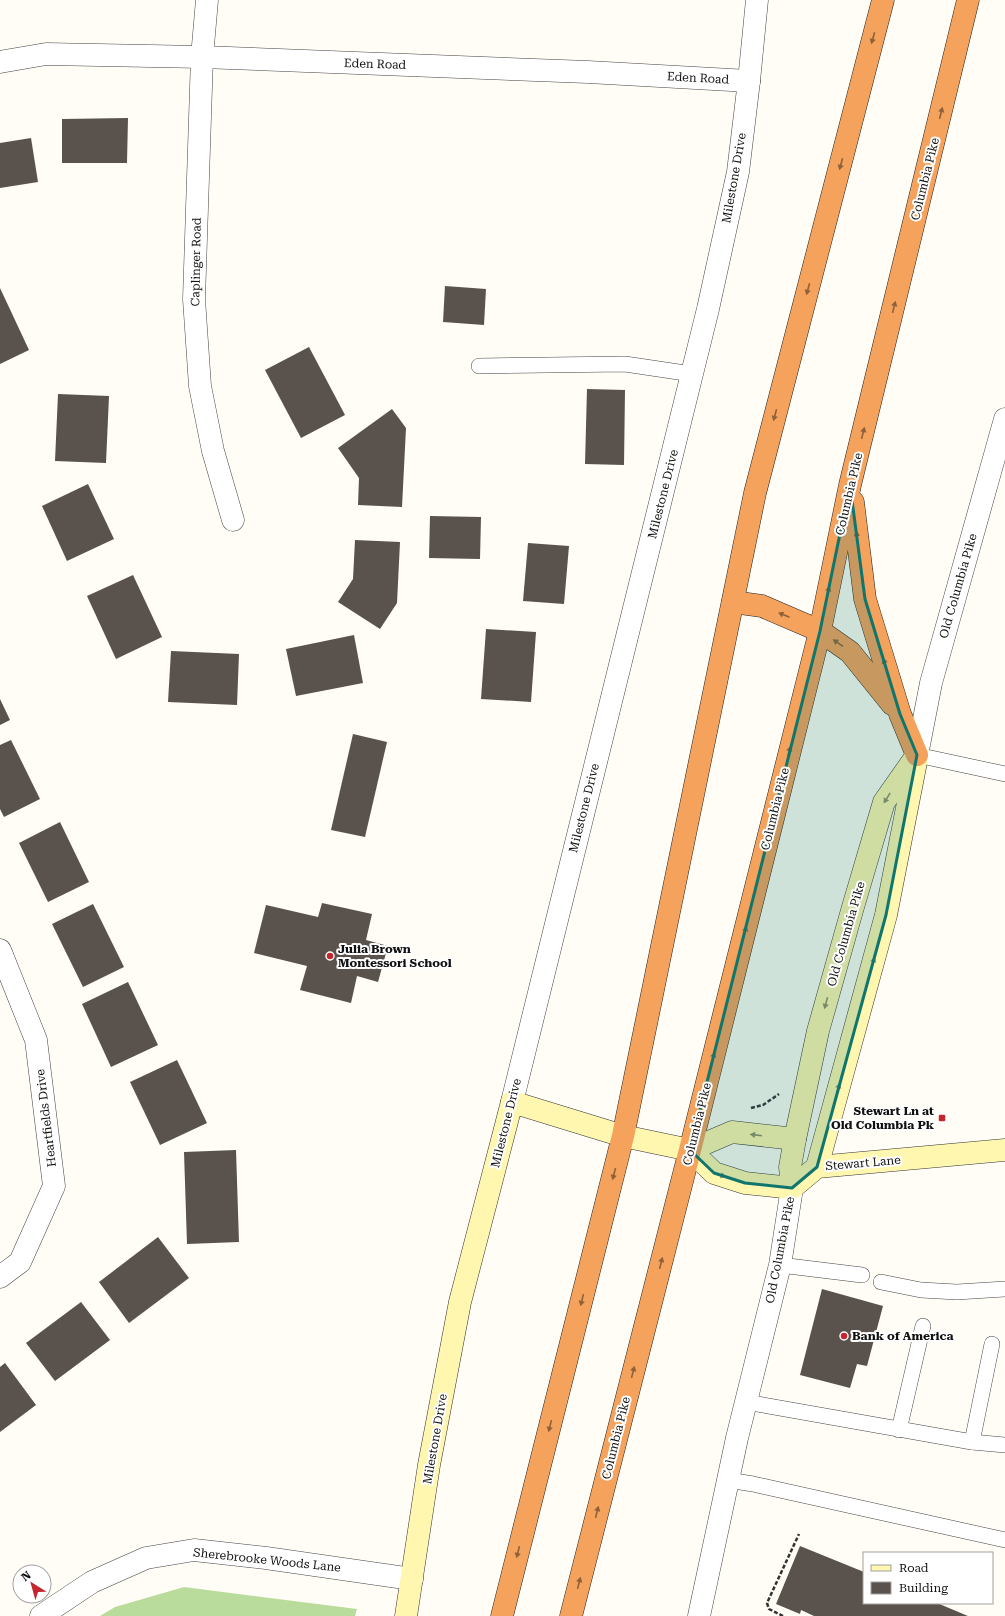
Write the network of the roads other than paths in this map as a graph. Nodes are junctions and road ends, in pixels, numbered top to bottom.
1 (207, 0) edge
2 (758, 0) edge
3 (883, 0) edge
4 (968, 0) edge
5 (202, 58) junction
6 (0, 62) edge
7 (750, 81) junction
8 (479, 366) dead end
9 (692, 374) junction
10 (1005, 419) edge
11 (850, 485) junction
12 (233, 520) dead end
13 (733, 602) junction
14 (820, 631) junction
15 (900, 714) junction
16 (917, 755) junction
17 (1005, 774) edge
18 (0, 950) edge
19 (512, 1102) junction
20 (623, 1136) junction
21 (795, 1140) junction
22 (690, 1150) junction
23 (1005, 1150) edge
24 (817, 1167) junction
25 (792, 1188) junction
26 (780, 1265) junction
27 (862, 1276) dead end
28 (0, 1277) edge
29 (881, 1282) dead end
30 (1005, 1289) edge
31 (923, 1326) dead end
32 (992, 1344) dead end
33 (746, 1402) junction
34 (899, 1430) junction
35 (972, 1442) junction
36 (1005, 1445) edge
37 (728, 1480) junction
38 (1005, 1540) edge
39 (412, 1579) junction
40 (41, 1616) edge
41 (406, 1616) edge
42 (502, 1616) edge
43 (571, 1616) edge
44 (699, 1616) edge

1 - 5 street, Caplinger Road
2 - 7 street, Milestone Drive
3 -> 13 highway
11 -> 4 highway, Columbia Pike
5 - 6 street, Eden Road
5 - 7 street, Eden Road
5 - 12 street, Caplinger Road
7 - 9 street, Milestone Drive
8 - 9 lane
9 - 19 street, Milestone Drive
10 - 16 street, Old Columbia Pike
14 -> 11 highway, Columbia Pike
15 -> 11 highway
14 -> 13 highway
13 - 20 highway
15 -> 14 highway
22 -> 14 highway, Columbia Pike
15 - 16 highway
16 - 17 lane
16 -> 21 street, Old Columbia Pike
24 -> 16 street, Old Columbia Pike
18 - 28 street, Heartfields Drive
19 - 20 street
19 - 39 street, Milestone Drive
20 - 22 street
20 -> 42 highway
21 -> 22 street
21 - 25 street, Old Columbia Pike
22 -> 25 street
43 -> 22 highway, Columbia Pike
23 - 24 street, Stewart Lane
24 - 25 street, Stewart Lane
25 - 26 street, Old Columbia Pike
26 - 27 lane
26 - 33 street, Old Columbia Pike
29 - 30 lane
31 - 34 lane
32 - 35 lane
33 - 34 lane
33 - 37 street, Old Columbia Pike
34 - 35 lane
35 - 36 lane
37 - 38 lane
37 - 44 street, Old Columbia Pike
39 - 40 street, Sherebrooke Woods Lane
39 - 41 street, Milestone Drive

